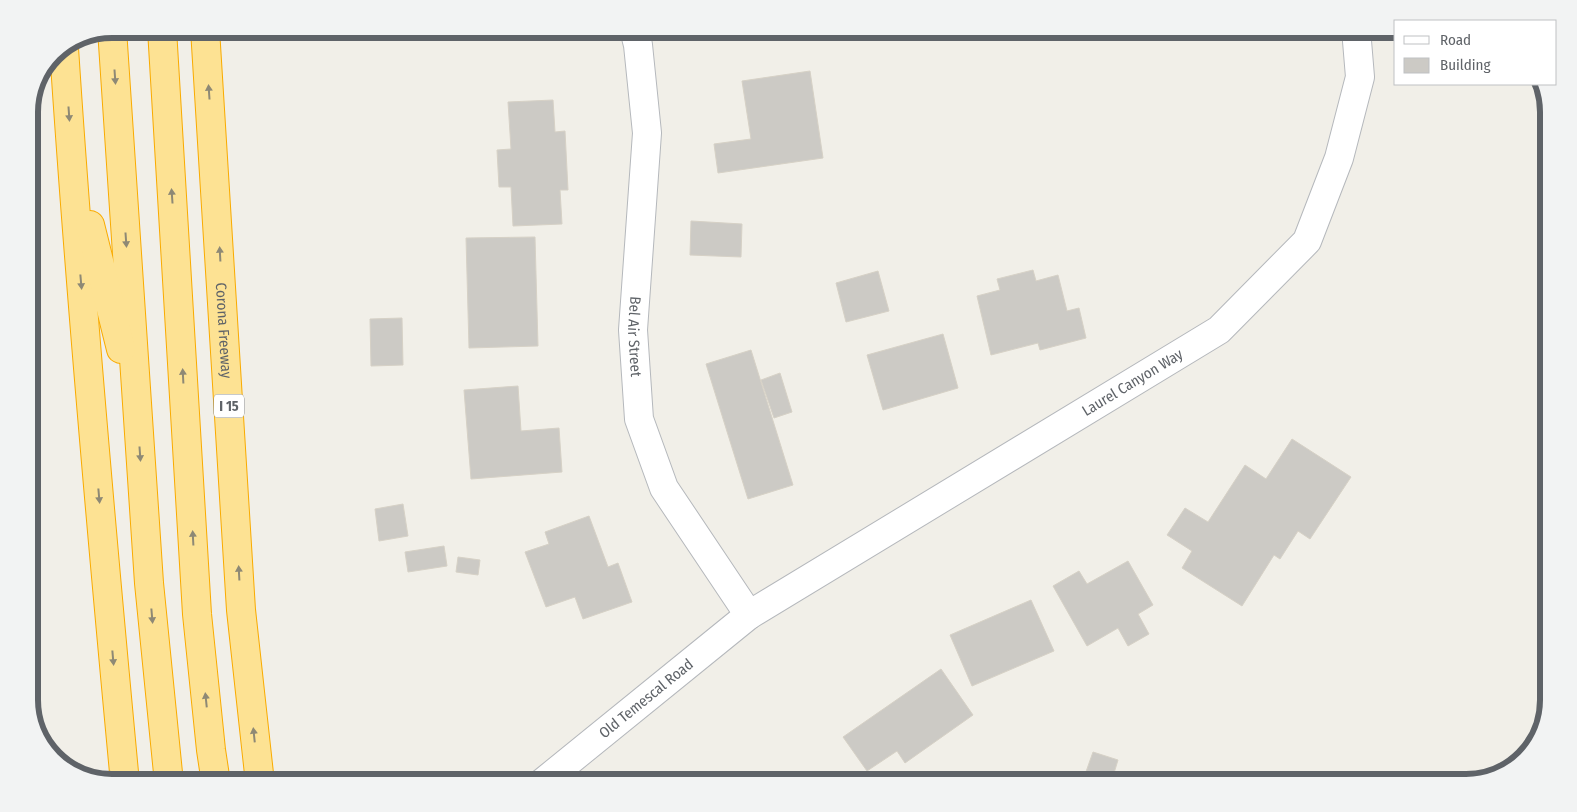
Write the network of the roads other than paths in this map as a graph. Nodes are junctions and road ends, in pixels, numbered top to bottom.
1 (113, 38) edge
2 (163, 38) edge
3 (206, 38) edge
4 (636, 38) edge
5 (1357, 38) edge
6 (64, 55) edge
7 (71, 146) junction
8 (138, 417) junction
9 (749, 615) junction
10 (124, 774) edge
11 (168, 774) edge
12 (215, 774) edge
13 (259, 774) edge
14 (553, 774) edge

1 -> 8 highway
12 -> 2 highway
13 -> 3 highway, Corona Freeway / I 15
4 - 9 street, Bel Air Street
5 - 9 street, Laurel Canyon Way
6 -> 7 highway
7 - 8 highway
7 -> 10 highway
8 -> 11 highway
9 - 14 street, Old Temescal Road

